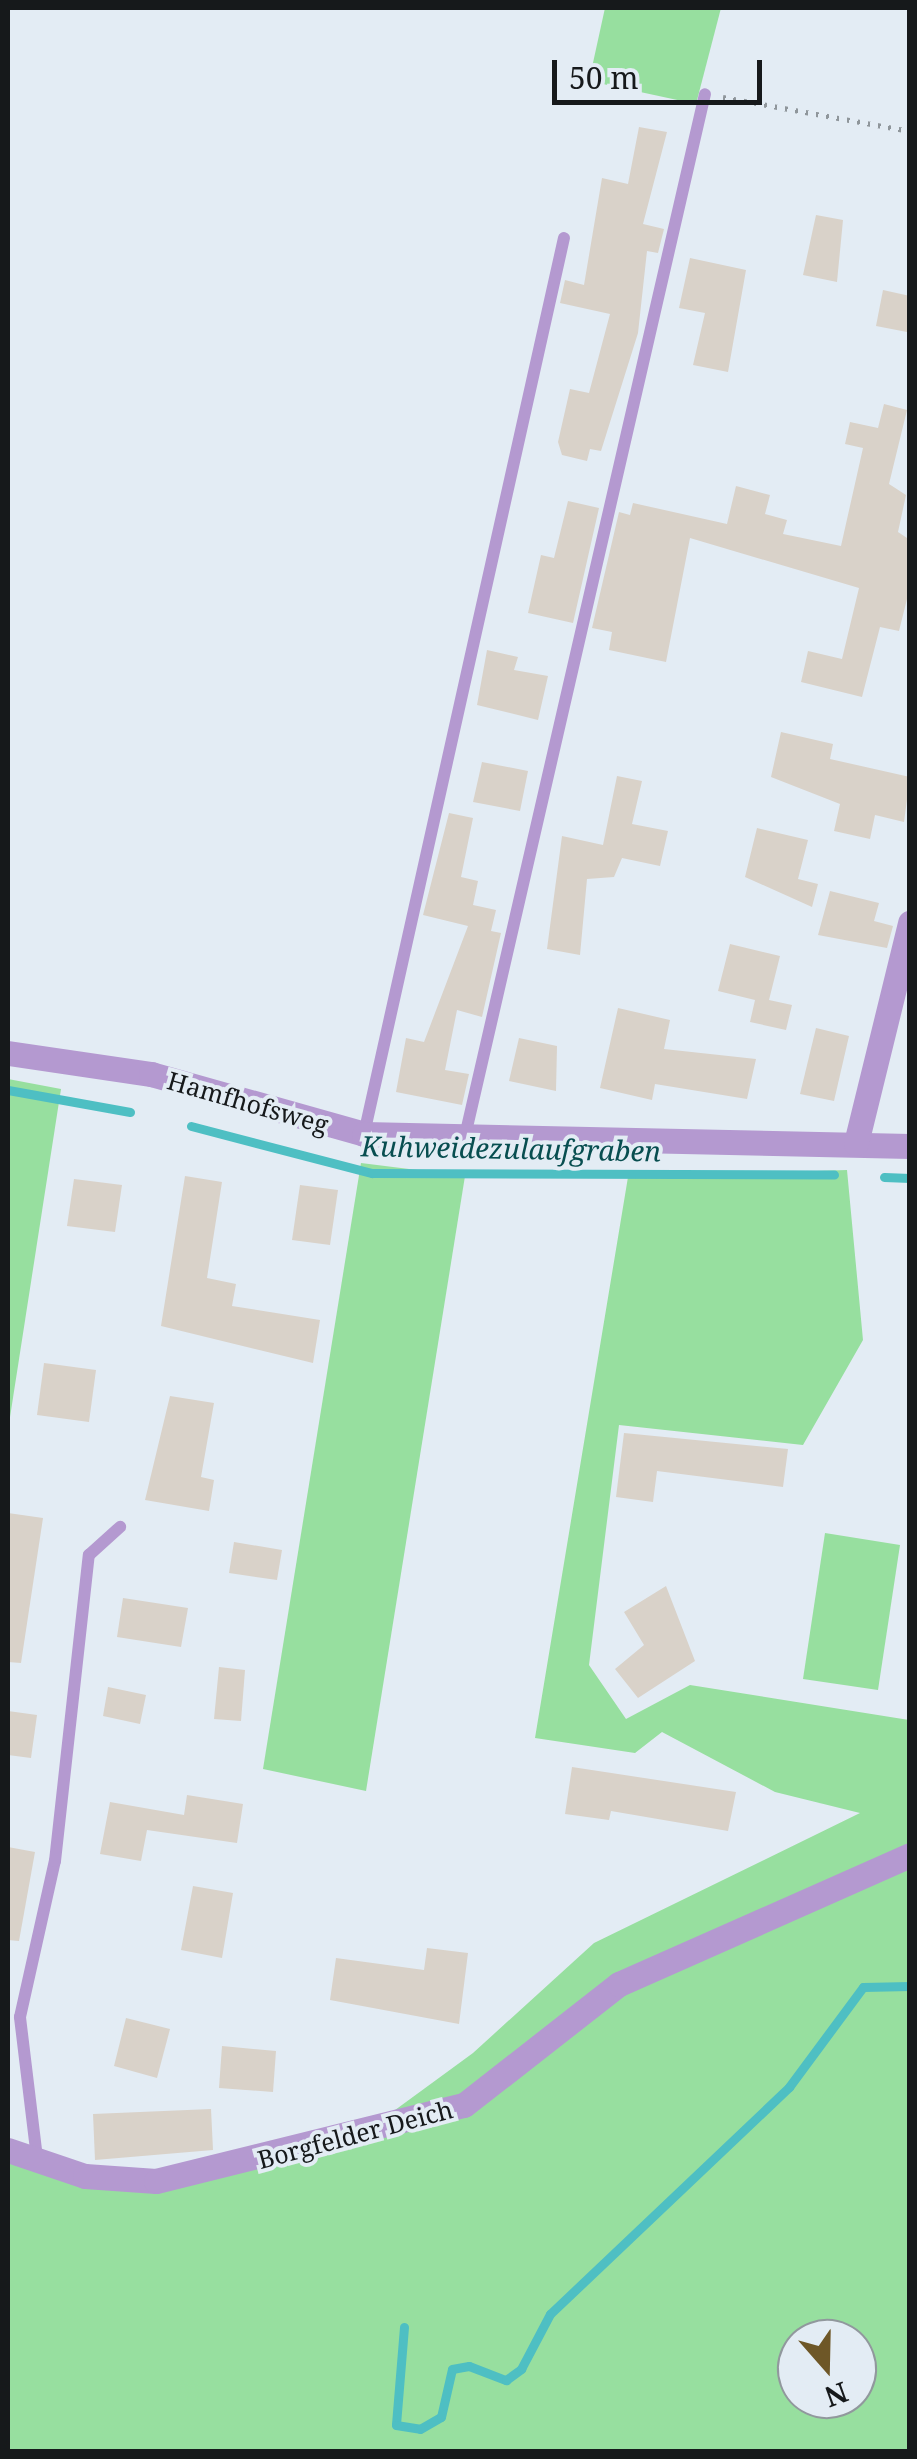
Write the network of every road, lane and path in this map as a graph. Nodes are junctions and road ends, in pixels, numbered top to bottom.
1 (705, 94) joint
2 (910, 131) edge
3 (564, 238) dead end
4 (910, 923) edge
5 (8, 1053) edge
6 (364, 1134) junction
7 (465, 1136) junction
8 (856, 1143) junction
9 (910, 1146) edge
10 (120, 1527) dead end
11 (910, 1855) edge
12 (8, 2150) edge
13 (36, 2158) junction

1 - 2 path
1 - 7 lane
3 - 6 lane
4 - 8 street
5 - 6 street, Hamfhofsweg
6 - 7 street, Hamfhofsweg
7 - 8 street, Hamfhofsweg
8 - 9 street, Hamfhofsweg
10 - 13 lane
11 - 13 street, Borgfelder Deich
12 - 13 street, Borgfelder Deich

